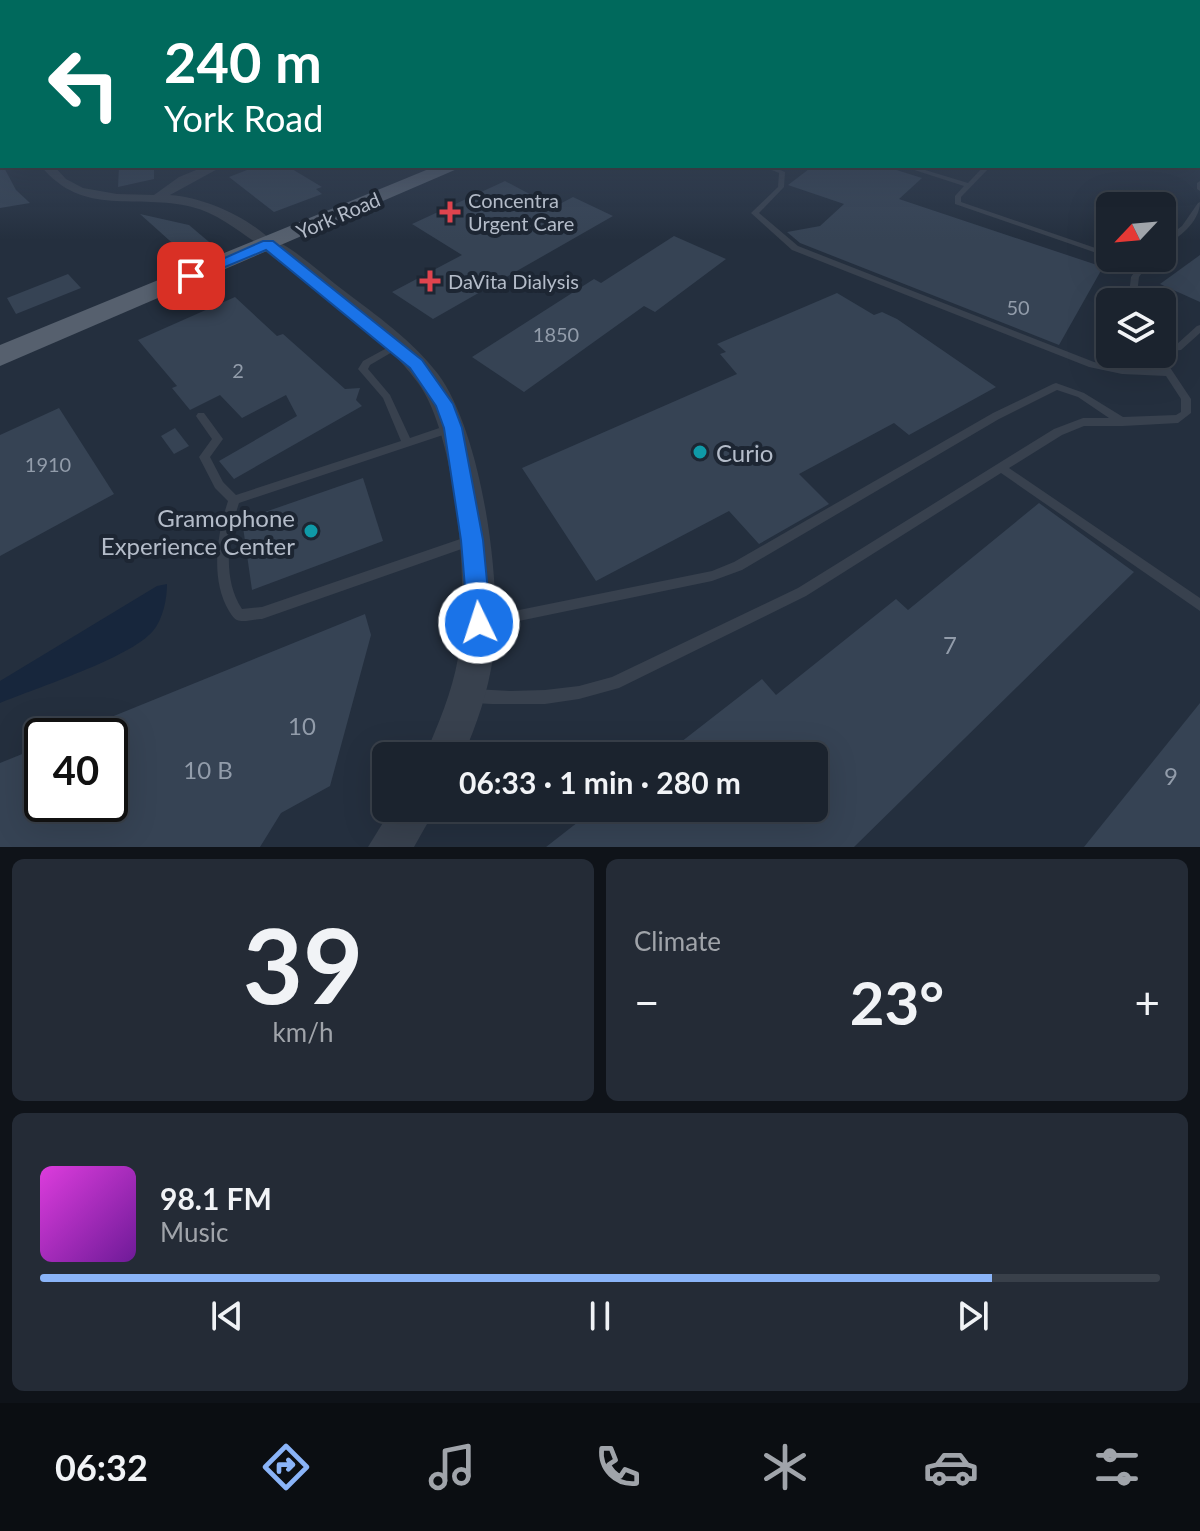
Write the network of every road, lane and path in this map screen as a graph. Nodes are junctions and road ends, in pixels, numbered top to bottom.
1 (49, 168) edge
2 (212, 168) edge
3 (445, 168) edge
4 (771, 168) edge
5 (912, 168) edge
6 (986, 168) edge
7 (969, 185) junction
8 (155, 200) junction
9 (1200, 204) edge
10 (1176, 234) edge
11 (268, 244) junction
12 (1096, 251) edge
13 (1200, 328) edge
14 (396, 346) junction
15 (1176, 348) edge
16 (0, 356) edge
17 (1166, 368) edge
18 (1169, 373) junction
19 (201, 416) dead end
20 (1123, 422) junction
21 (453, 428) junction
22 (406, 441) junction
23 (1001, 468) junction
24 (234, 500) junction
25 (472, 540) junction
26 (1200, 605) edge
27 (479, 623) junction
28 (467, 695) junction
29 (449, 742) edge
30 (406, 822) edge
31 (389, 847) edge

1 - 8 street
2 - 8 street
3 - 11 main road, York Road
4 - 18 lane
5 - 7 lane
6 - 7 lane
7 - 12 lane
8 - 11 street
9 - 10 lane
11 - 14 street
11 - 16 main road, York Road
13 - 15 lane
14 - 21 street
14 - 22 lane
17 - 18 lane
18 - 20 lane
19 - 24 lane
20 - 23 lane
20 - 27 lane
21 - 22 lane
21 - 25 street
22 - 24 lane
23 - 26 lane
23 - 28 lane
24 - 25 lane
25 - 27 street
27 - 28 street
28 - 29 street
30 - 31 street

